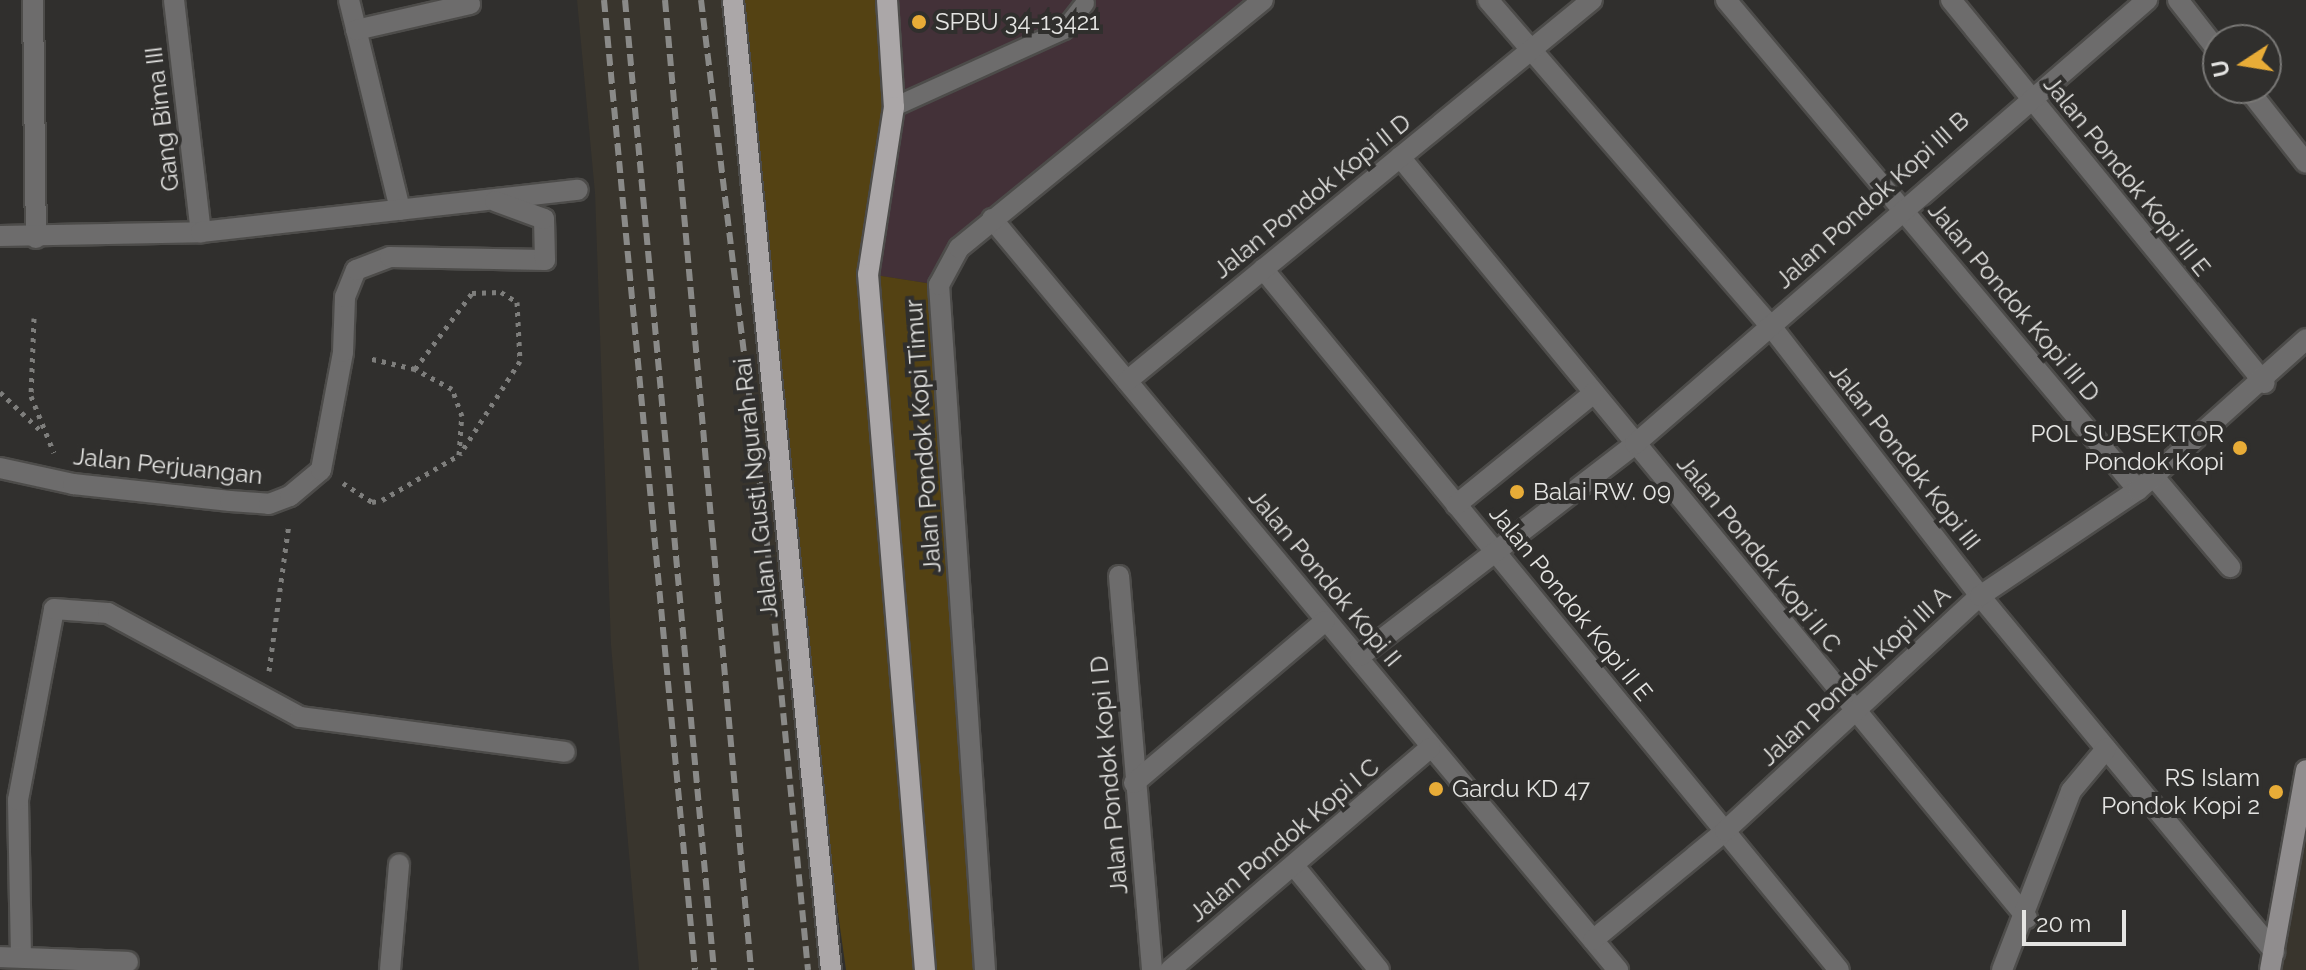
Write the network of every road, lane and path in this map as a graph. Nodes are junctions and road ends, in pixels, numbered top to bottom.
1 (33, 0) edge
2 (174, 0) edge
3 (349, 0) edge
4 (733, 0) edge
5 (887, 0) edge
6 (1263, 0) edge
7 (1488, 0) edge
8 (1592, 0) edge
9 (1726, 0) edge
10 (1951, 0) edge
11 (2147, 0) edge
12 (2178, 0) edge
13 (1085, 3) dead end
14 (470, 4) dead end
15 (356, 30) junction
16 (2202, 31) edge
17 (1530, 51) junction
18 (2027, 96) junction
19 (2260, 104) edge
20 (894, 107) junction
21 (1400, 157) junction
22 (2305, 158) edge
23 (578, 190) dead end
24 (495, 201) junction
25 (400, 210) junction
26 (1902, 210) junction
27 (992, 219) junction
28 (201, 232) junction
29 (0, 236) edge
30 (36, 238) junction
31 (1263, 269) junction
32 (34, 318) dead end
33 (1770, 325) junction
34 (2306, 339) edge
35 (343, 352) junction
36 (415, 369) junction
37 (1127, 381) junction
38 (2264, 383) junction
39 (0, 392) edge
40 (1594, 393) junction
41 (42, 431) junction
42 (1635, 444) junction
43 (459, 455) junction
44 (0, 468) edge
45 (321, 470) junction
46 (73, 484) junction
47 (2146, 484) junction
48 (290, 496) junction
49 (1456, 505) junction
50 (1499, 556) junction
51 (2230, 567) dead end
52 (1119, 576) dead end
53 (1980, 596) junction
54 (1325, 621) junction
55 (1360, 656) junction
56 (269, 672) dead end
57 (1854, 712) junction
58 (1430, 748) junction
59 (2106, 749) junction
60 (565, 752) dead end
61 (2306, 770) edge
62 (1134, 783) junction
63 (1725, 831) junction
64 (399, 864) dead end
65 (1295, 867) junction
66 (2027, 918) junction
67 (1593, 940) junction
68 (21, 956) junction
69 (0, 957) edge
70 (2272, 961) edge
71 (128, 962) dead end
72 (390, 970) edge
73 (831, 970) edge
74 (925, 970) edge
75 (985, 970) edge
76 (1152, 970) edge
77 (1170, 970) edge
78 (1379, 970) edge
79 (1618, 970) edge
80 (1839, 970) edge
81 (2002, 970) edge

1 - 30 street
2 - 28 street, Gang Bima III
3 - 15 street
4 - 73 main road, Jalan I Gusti Ngurah Rai
5 - 20 main road
6 - 27 street, Jalan Pondok Kopi Timur
7 - 17 street, Jalan Pondok Kopi III
8 - 17 street, Jalan Pondok Kopi II D
9 - 26 street, Jalan Pondok Kopi III D
10 - 18 street, Jalan Pondok Kopi III E
11 - 18 street, Jalan Pondok Kopi III B
12 - 16 street
13 - 20 lane
14 - 15 street
15 - 25 street
17 - 21 street, Jalan Pondok Kopi II D
17 - 33 street, Jalan Pondok Kopi III
18 - 26 street, Jalan Pondok Kopi III B
18 - 38 street, Jalan Pondok Kopi III E
19 - 22 street
20 - 74 main road
21 - 31 street, Jalan Pondok Kopi II D
21 - 40 street, Jalan Pondok Kopi II C
23 - 24 street
24 - 25 street
24 - 35 street
25 - 28 street
26 - 33 street, Jalan Pondok Kopi III B
26 - 47 street, Jalan Pondok Kopi III D
27 - 37 street, Jalan Pondok Kopi II
27 - 75 street, Jalan Pondok Kopi Timur
28 - 30 street
29 - 30 street
31 - 37 street, Jalan Pondok Kopi II D
31 - 49 street, Jalan Pondok Kopi II E
32 - 41 path
33 - 42 street, Jalan Pondok Kopi III B
33 - 53 street, Jalan Pondok Kopi III
34 - 38 street, Jalan Pondok Kopi III A
35 - 36 path
35 - 45 street
36 - 43 path
36 - 43 path
37 - 54 street, Jalan Pondok Kopi II
38 - 47 street, Jalan Pondok Kopi III A
39 - 41 path
40 - 42 street, Jalan Pondok Kopi II C
40 - 49 street
41 - 46 path
42 - 50 street
42 - 57 street, Jalan Pondok Kopi II C
43 - 45 path
44 - 46 street, Jalan Perjuangan
45 - 48 street, Jalan Perjuangan
46 - 48 street, Jalan Perjuangan
47 - 51 street, Jalan Pondok Kopi III D
47 - 53 street, Jalan Pondok Kopi III A
48 - 56 path
49 - 50 street, Jalan Pondok Kopi II E
50 - 55 street
50 - 63 street, Jalan Pondok Kopi II E
52 - 62 street, Jalan Pondok Kopi I D
53 - 57 street, Jalan Pondok Kopi III A
53 - 59 street, Jalan Pondok Kopi III
54 - 55 street, Jalan Pondok Kopi II
54 - 62 street
55 - 58 street, Jalan Pondok Kopi II
57 - 63 street, Jalan Pondok Kopi III A
57 - 66 street, Jalan Pondok Kopi II C
58 - 65 street, Jalan Pondok Kopi I C
58 - 67 street, Jalan Pondok Kopi II
59 - 66 street
59 - 70 street, Jalan Pondok Kopi III
60 - 68 street
61 - 70 main road
62 - 76 street, Jalan Pondok Kopi I D
63 - 67 street, Jalan Pondok Kopi III A
63 - 80 street, Jalan Pondok Kopi II E
64 - 72 street
65 - 77 street, Jalan Pondok Kopi I C
65 - 78 street
66 - 81 street
67 - 79 street, Jalan Pondok Kopi II
68 - 69 street
68 - 71 street

